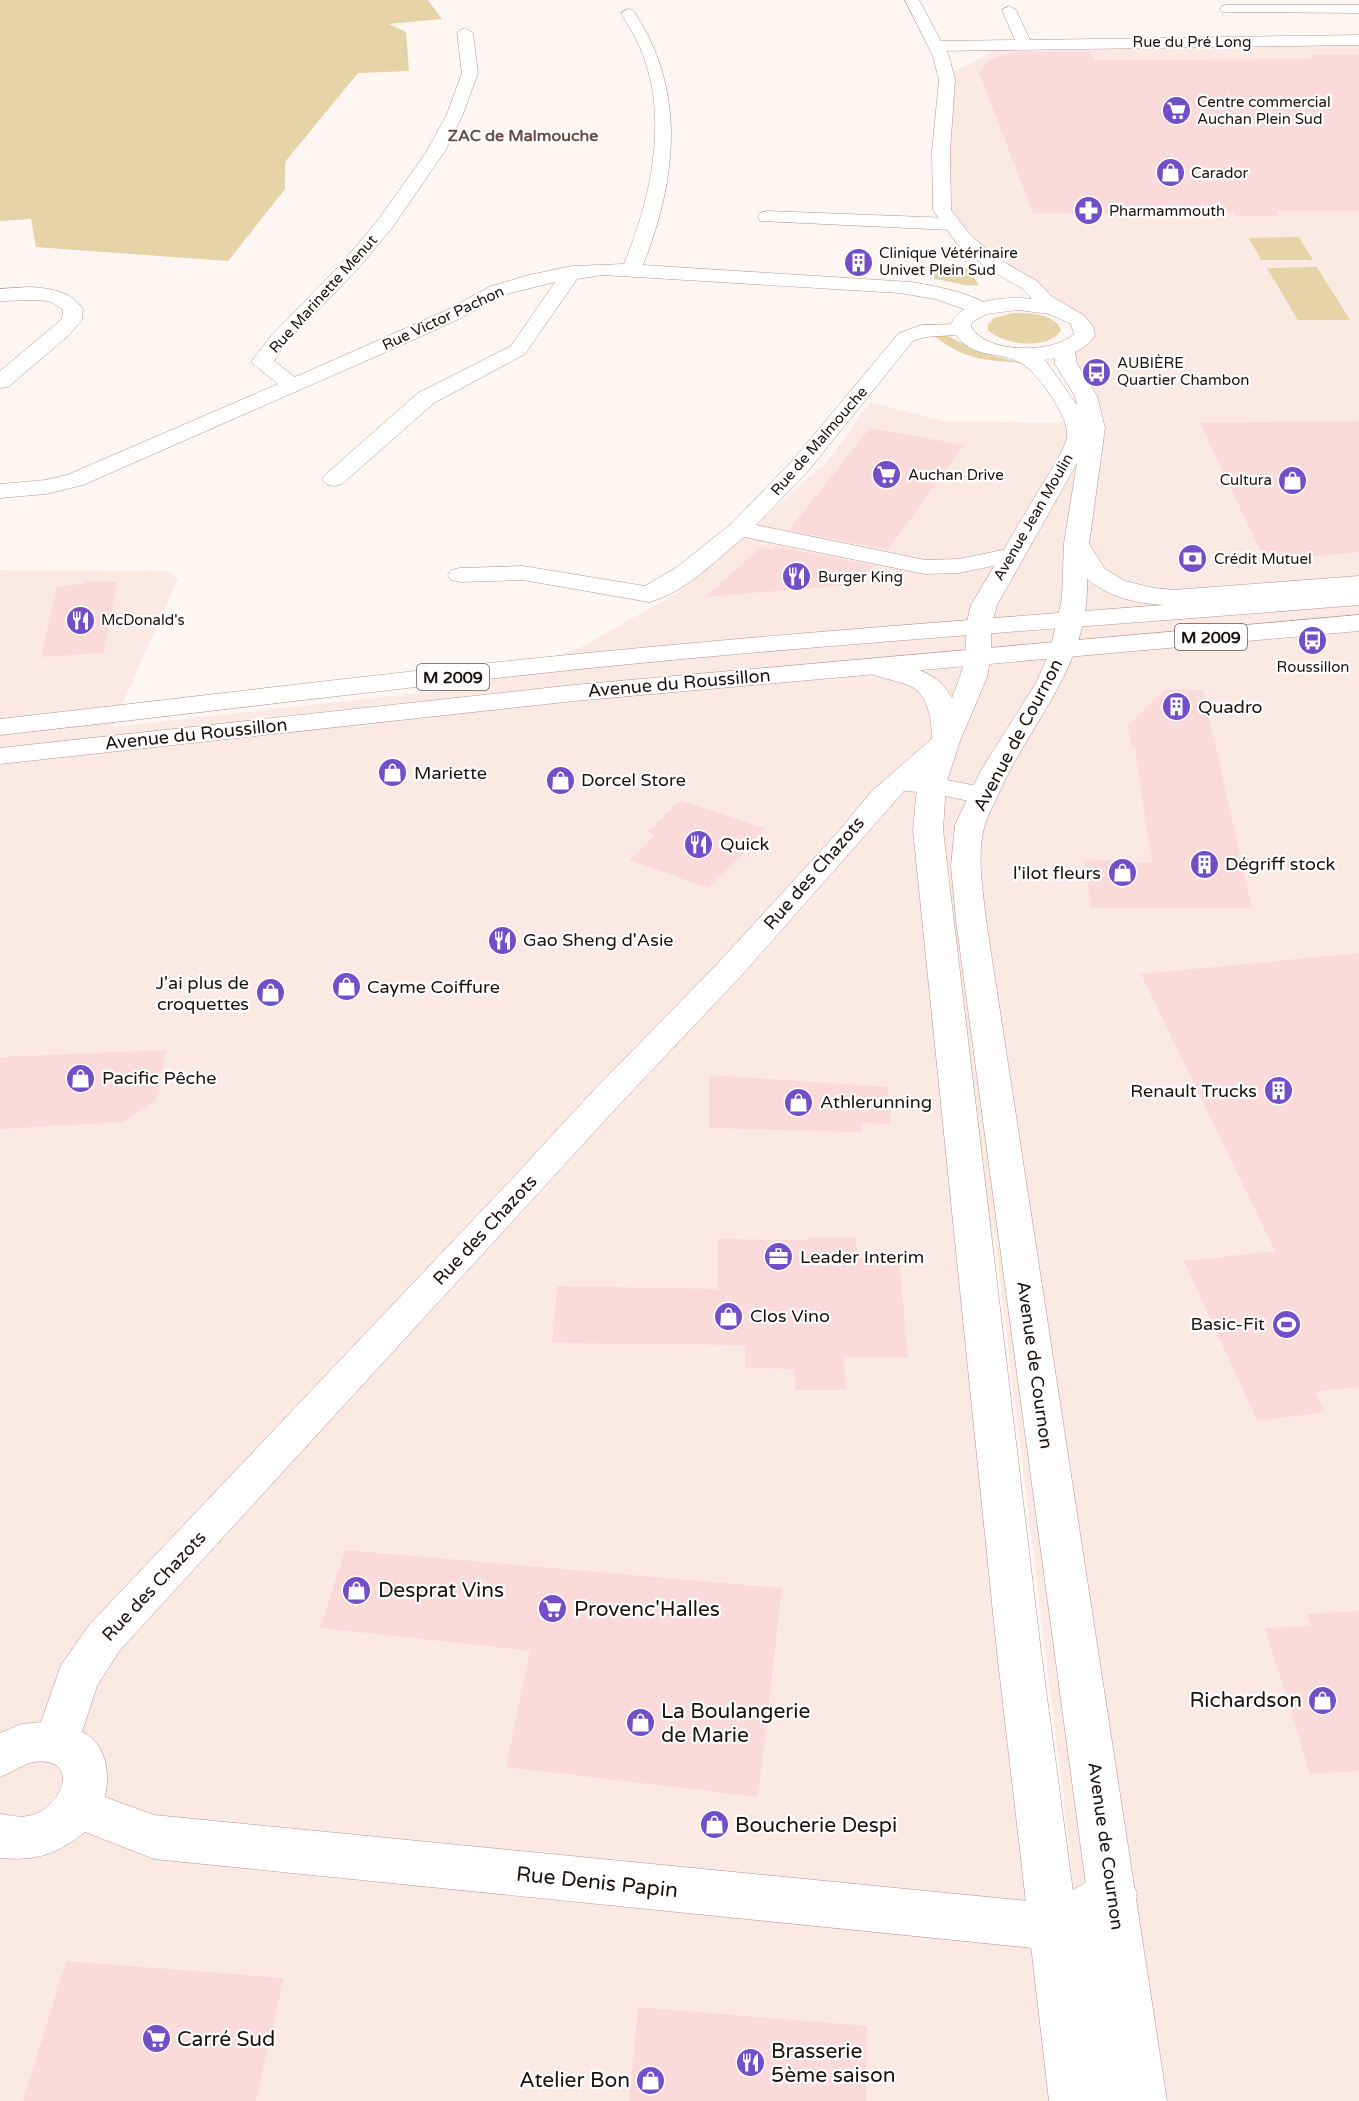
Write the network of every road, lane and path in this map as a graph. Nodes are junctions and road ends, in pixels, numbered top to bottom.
1 (912, 0) edge
2 (1221, 8) edge
3 (1359, 9) edge
4 (1009, 10) dead end
5 (628, 13) dead end
6 (1195, 25) dead end
7 (465, 33) dead end
8 (1359, 40) edge
9 (1167, 42) junction
10 (1024, 43) junction
11 (936, 46) junction
12 (767, 217) dead end
13 (951, 224) junction
14 (995, 265) junction
15 (631, 270) junction
16 (572, 272) junction
17 (0, 295) edge
18 (991, 307) junction
19 (1060, 310) junction
20 (962, 330) junction
21 (1064, 350) junction
22 (1022, 354) junction
23 (0, 382) edge
24 (291, 384) junction
25 (334, 479) dead end
26 (0, 491) edge
27 (739, 529) junction
28 (1077, 543) junction
29 (1012, 555) junction
30 (460, 575) dead end
31 (1359, 583) edge
32 (1359, 597) edge
33 (1216, 600) junction
34 (1070, 621) junction
35 (1359, 623) edge
36 (978, 642) junction
37 (1063, 651) junction
38 (874, 666) junction
39 (0, 727) edge
40 (946, 741) junction
41 (0, 756) edge
42 (914, 783) junction
43 (982, 795) junction
44 (56, 1742) junction
45 (0, 1757) edge
46 (77, 1808) junction
47 (0, 1836) edge
48 (1113, 1893) junction
49 (1053, 1927) junction
50 (1075, 2101) edge
51 (1108, 2101) edge
52 (1141, 2101) edge

1 - 11 street
2 - 3 street
4 - 10 street
5 - 15 street
6 - 9 street
7 - 24 street, Rue Marinette Menut
8 - 9 street, Rue du Pré Long
9 - 10 street, Rue du Pré Long
10 - 11 street, Rue du Pré Long
11 - 13 street
12 - 13 street
13 - 14 street
14 - 18 street
14 - 19 street
15 - 16 street, Rue Victor Pachon
15 - 18 street, Rue Victor Pachon
16 - 24 street, Rue Victor Pachon
16 - 25 street
17 - 23 street
18 - 19 street
18 - 20 street
19 - 21 street
20 - 22 street
20 - 27 street, Rue de Malmouche
21 - 22 street
21 - 28 street, Avenue Jean Moulin
22 - 29 street, Avenue Jean Moulin
24 - 26 street, Rue Victor Pachon
27 - 29 street
27 - 30 street, Rue de Malmouche
28 - 33 street
28 - 34 street, Avenue Jean Moulin
29 - 36 street, Avenue Jean Moulin
31 - 33 street
32 - 33 street, Avenue du Roussillon / M 2009
33 - 34 street, Avenue du Roussillon / M 2009
34 - 36 street, Avenue du Roussillon / M 2009
34 - 37 street, Avenue de Cournon
35 - 37 street, Avenue du Roussillon / M 2009
36 - 37 street, Avenue du Roussillon / M 2009
36 - 38 street, Avenue du Roussillon / M 2009
36 - 39 street, Avenue du Roussillon / M 2009
36 - 40 street
37 - 43 street, Avenue de Cournon
38 - 40 street
38 - 41 street, Avenue du Roussillon / M 2009
40 - 42 street
42 - 43 street
42 - 44 street, Rue des Chazots
42 - 49 street
43 - 48 street, Avenue de Cournon
44 - 45 street
44 - 46 street
46 - 47 street
46 - 49 street, Rue Denis Papin
48 - 49 street
48 - 52 street, Avenue de Cournon
49 - 50 street
49 - 51 street

